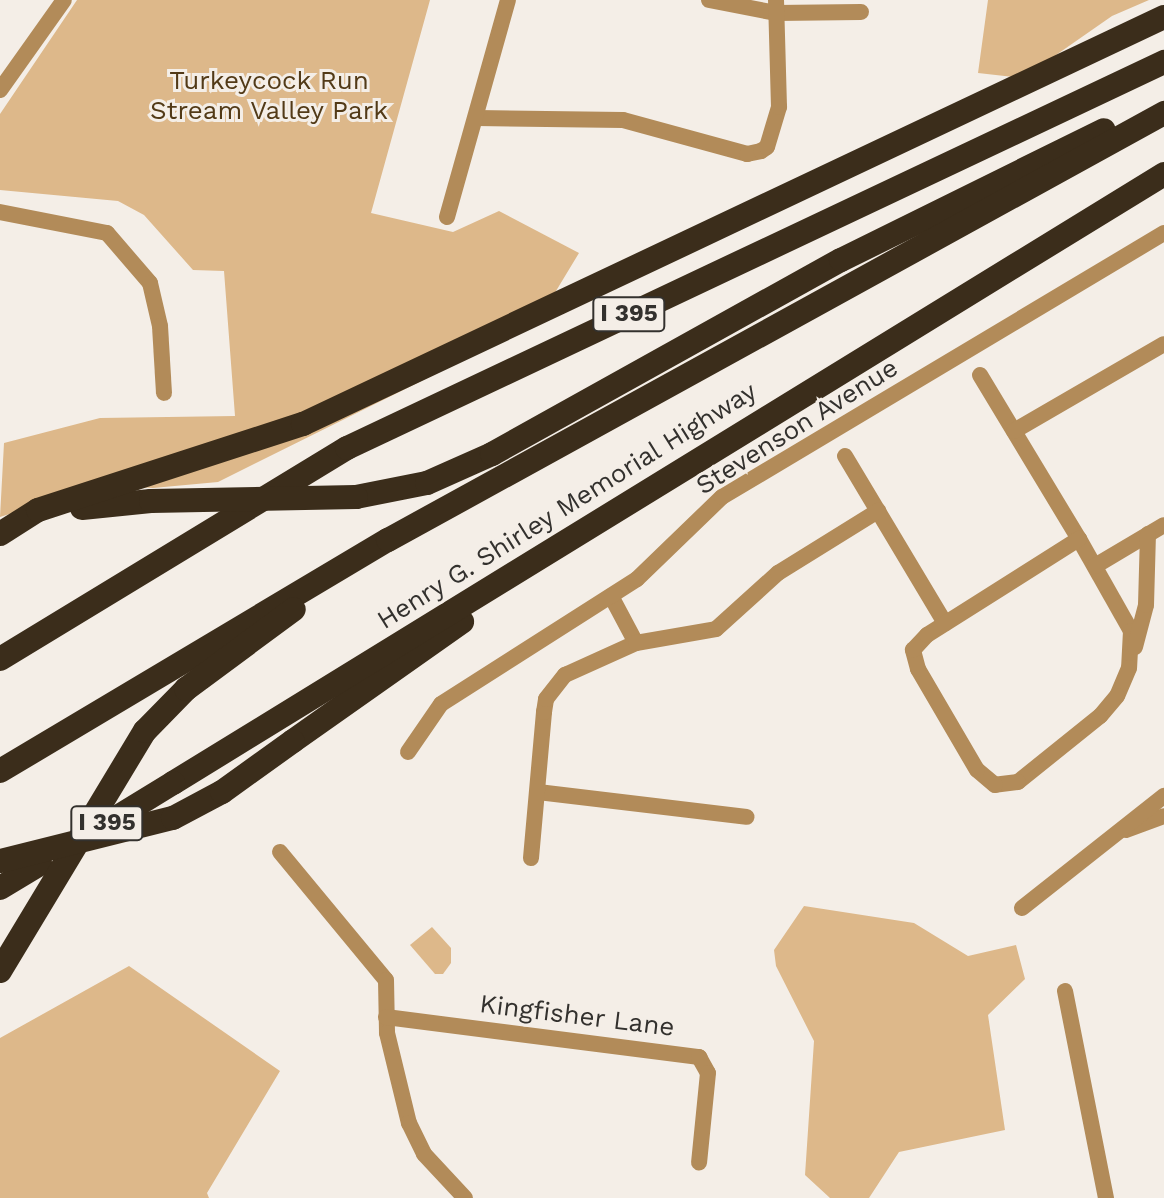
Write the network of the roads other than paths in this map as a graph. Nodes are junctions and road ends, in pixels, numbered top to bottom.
1 (64, 0) edge
2 (508, 0) edge
3 (709, 0) edge
4 (776, 6) edge
5 (861, 12) dead end
6 (1164, 17) edge
7 (1164, 62) edge
8 (0, 90) edge
9 (1164, 113) edge
10 (477, 118) junction
11 (1164, 174) edge
12 (0, 212) edge
13 (447, 217) dead end
14 (1164, 233) edge
15 (1164, 344) edge
16 (980, 375) dead end
17 (164, 393) dead end
18 (1014, 431) junction
19 (845, 456) dead end
20 (680, 468) junction
21 (878, 511) junction
22 (1157, 530) edge
23 (0, 536) edge
24 (1079, 539) junction
25 (388, 540) junction
26 (1095, 566) junction
27 (611, 596) junction
28 (945, 623) junction
29 (636, 643) junction
30 (1133, 652) junction
31 (0, 659) edge
32 (408, 752) dead end
33 (0, 771) edge
34 (538, 792) junction
35 (1164, 796) edge
36 (1164, 816) edge
37 (747, 817) dead end
38 (1118, 834) junction
39 (280, 852) dead end
40 (531, 858) dead end
41 (0, 861) edge
42 (0, 888) edge
43 (1022, 908) dead end
44 (0, 971) edge
45 (1065, 991) dead end
46 (386, 1017) junction
47 (699, 1163) dead end
48 (465, 1198) edge
49 (1106, 1198) edge

1 - 8 street
2 - 10 street
3 - 4 street
4 - 5 street
4 - 10 street
6 - 23 highway
7 - 31 highway, I 395
9 - 23 highway, bridge
9 - 25 highway
10 - 13 street
11 - 20 highway, Henry G. Shirley Memorial Highway / I 395
12 - 17 street
14 - 27 street, Stevenson Avenue
15 - 18 street
16 - 18 street
18 - 24 street
19 - 21 street
20 - 41 highway, bridge
20 - 42 highway, Henry G. Shirley Memorial Highway / I 395, bridge
21 - 28 street
21 - 29 street
22 - 26 street
22 - 30 street
24 - 26 street
24 - 28 street
25 - 33 highway
25 - 44 highway
26 - 30 street
27 - 29 street
27 - 32 street, Stevenson Avenue
28 - 30 street
29 - 34 street
34 - 37 street
34 - 40 street
35 - 38 street
36 - 38 street
38 - 43 street
39 - 46 street
45 - 49 street
46 - 47 street, Kingfisher Lane
46 - 48 street

